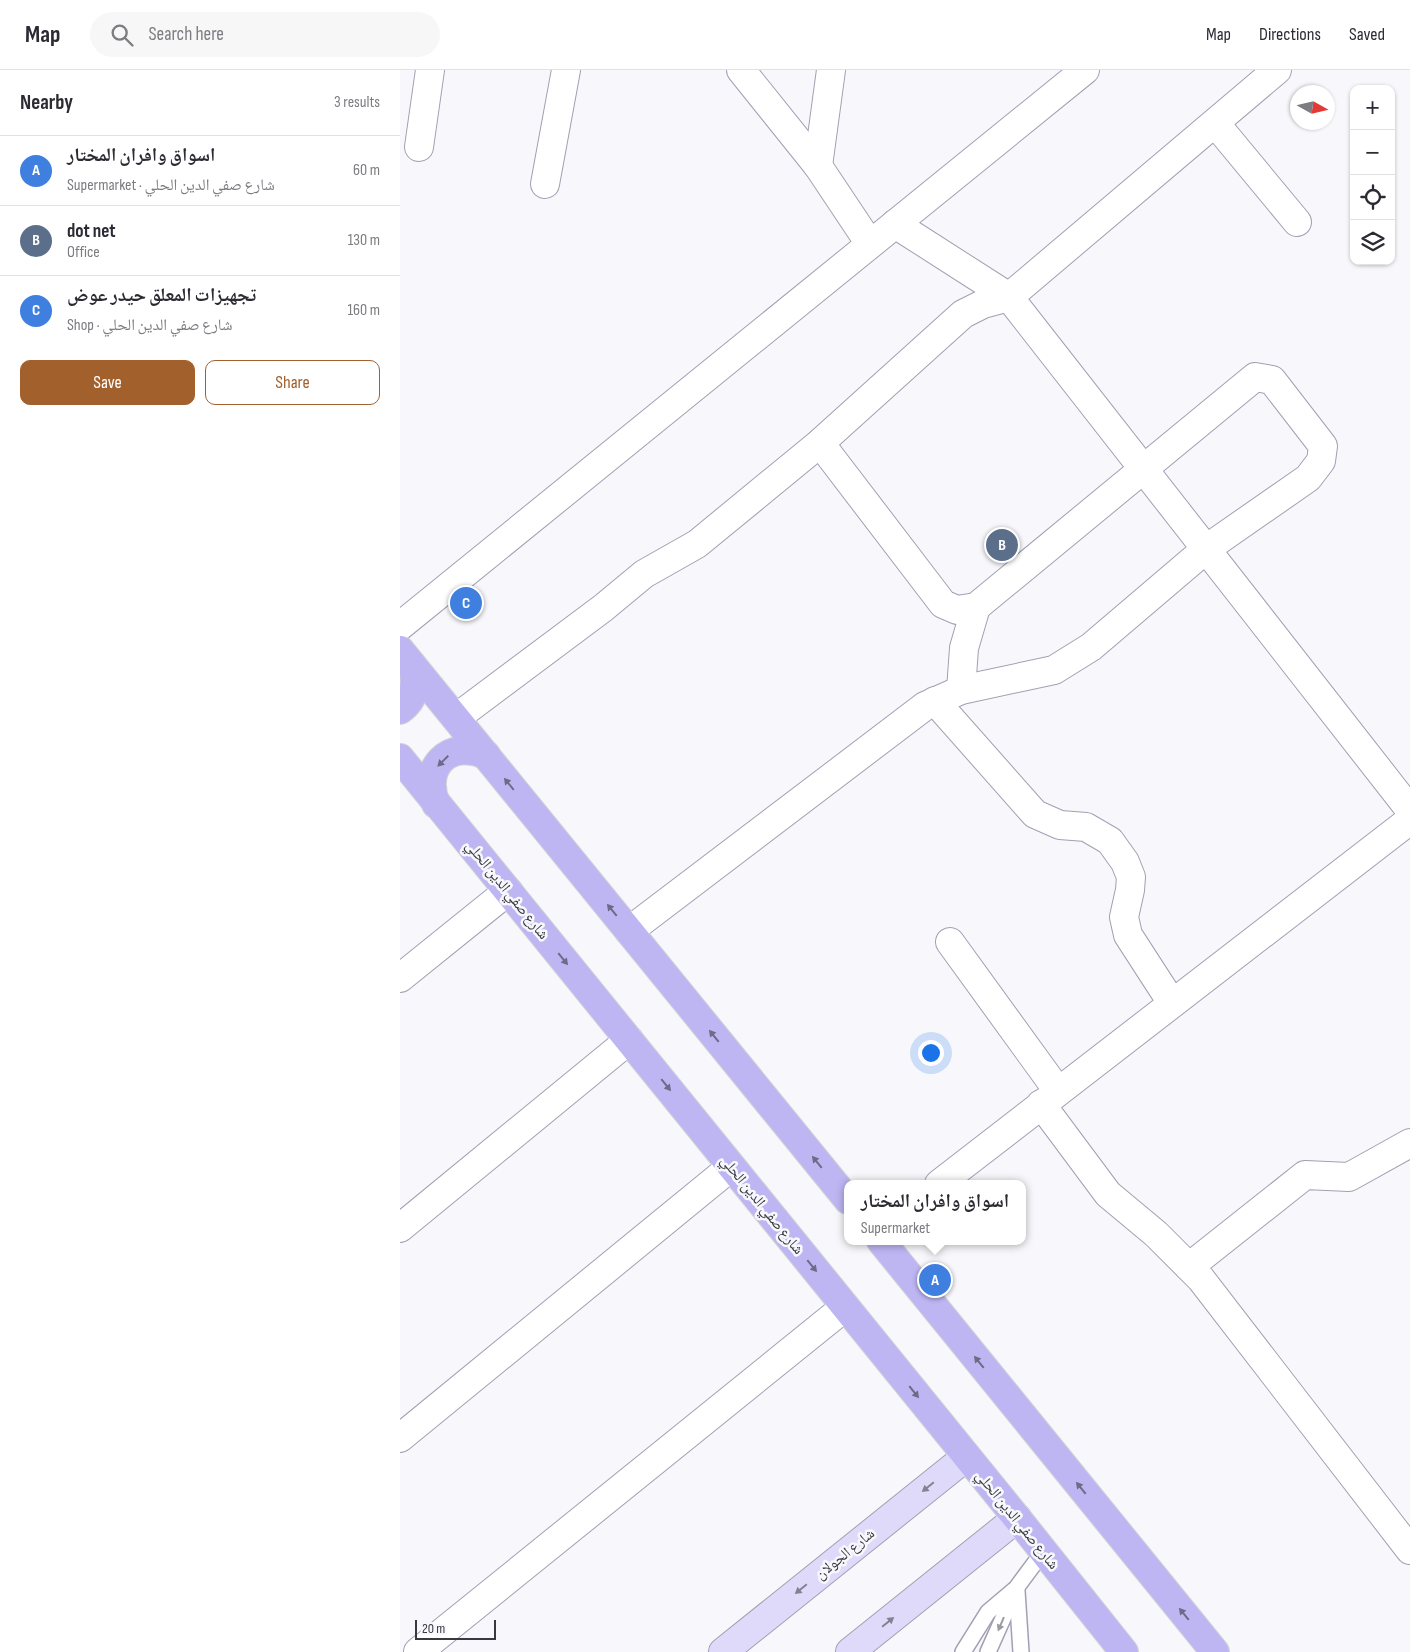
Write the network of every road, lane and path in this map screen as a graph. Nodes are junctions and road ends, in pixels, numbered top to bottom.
1 (430, 70) edge
2 (566, 70) edge
3 (741, 70) edge
4 (831, 70) edge
5 (1085, 70) edge
6 (1277, 70) edge
7 (1215, 123) junction
8 (418, 147) dead end
9 (818, 166) junction
10 (545, 184) dead end
11 (1297, 222) dead end
12 (895, 224) junction
13 (870, 244) junction
14 (1009, 297) junction
15 (820, 443) junction
16 (1143, 468) junction
17 (1206, 549) junction
18 (976, 607) junction
19 (400, 626) edge
20 (406, 658) edge
21 (962, 690) junction
22 (935, 701) junction
23 (400, 710) edge
24 (456, 718) junction
25 (486, 755) junction
26 (400, 758) edge
27 (436, 804) junction
28 (1410, 810) edge
29 (1410, 820) edge
30 (508, 891) junction
31 (629, 932) junction
32 (950, 942) dead end
33 (400, 978) edge
34 (1172, 1003) junction
35 (629, 1040) junction
36 (1050, 1098) junction
37 (1410, 1143) edge
38 (731, 1167) junction
39 (944, 1180) edge
40 (844, 1195) edge
41 (400, 1228) edge
42 (884, 1245) edge
43 (1189, 1267) junction
44 (845, 1308) junction
45 (400, 1438) edge
46 (966, 1457) junction
47 (1017, 1518) junction
48 (1410, 1550) edge
49 (1043, 1552) junction
50 (1017, 1587) junction
51 (418, 1652) edge
52 (723, 1652) edge
53 (850, 1652) edge
54 (963, 1652) edge
55 (988, 1652) edge
56 (1021, 1652) edge
57 (1124, 1652) edge
58 (1215, 1652) edge

1 - 8 street
2 - 10 street
3 - 9 street
4 - 9 street
5 - 12 street
6 - 7 street
7 - 11 street
7 - 14 street
9 - 13 street
12 - 13 street
12 - 14 street
13 - 19 street
14 - 15 street
14 - 16 street
15 - 18 street
15 - 24 street
16 - 17 street
16 - 17 street
16 - 18 street
17 - 21 street
17 - 28 street
18 - 21 street
20 - 23 main road
20 - 24 main road
21 - 22 street
22 - 31 street
22 - 34 street
24 - 25 main road
25 -> 27 main road
31 -> 25 main road
26 - 27 main road, شارع صفي الدين الحلي
27 - 30 main road, شارع صفي الدين الحلي
29 - 34 street
30 - 33 street
30 -> 35 main road, شارع صفي الدين الحلي
40 -> 31 main road
32 - 36 street
34 - 36 street
35 -> 38 main road, شارع صفي الدين الحلي
35 - 41 street
36 - 39 street
36 - 43 street
37 - 43 street
38 -> 44 main road, شارع صفي الدين الحلي
38 - 45 street
58 -> 42 main road
43 - 48 street
44 -> 46 main road, شارع صفي الدين الحلي
44 - 51 street
46 - 47 main road, شارع صفي الدين الحلي
46 -> 52 street, شارع الجولان
47 - 49 main road, شارع صفي الدين الحلي
53 -> 47 street
49 - 50 lane
49 - 57 main road, شارع صفي الدين الحلي
50 - 54 lane
50 -> 55 lane
50 - 56 lane

